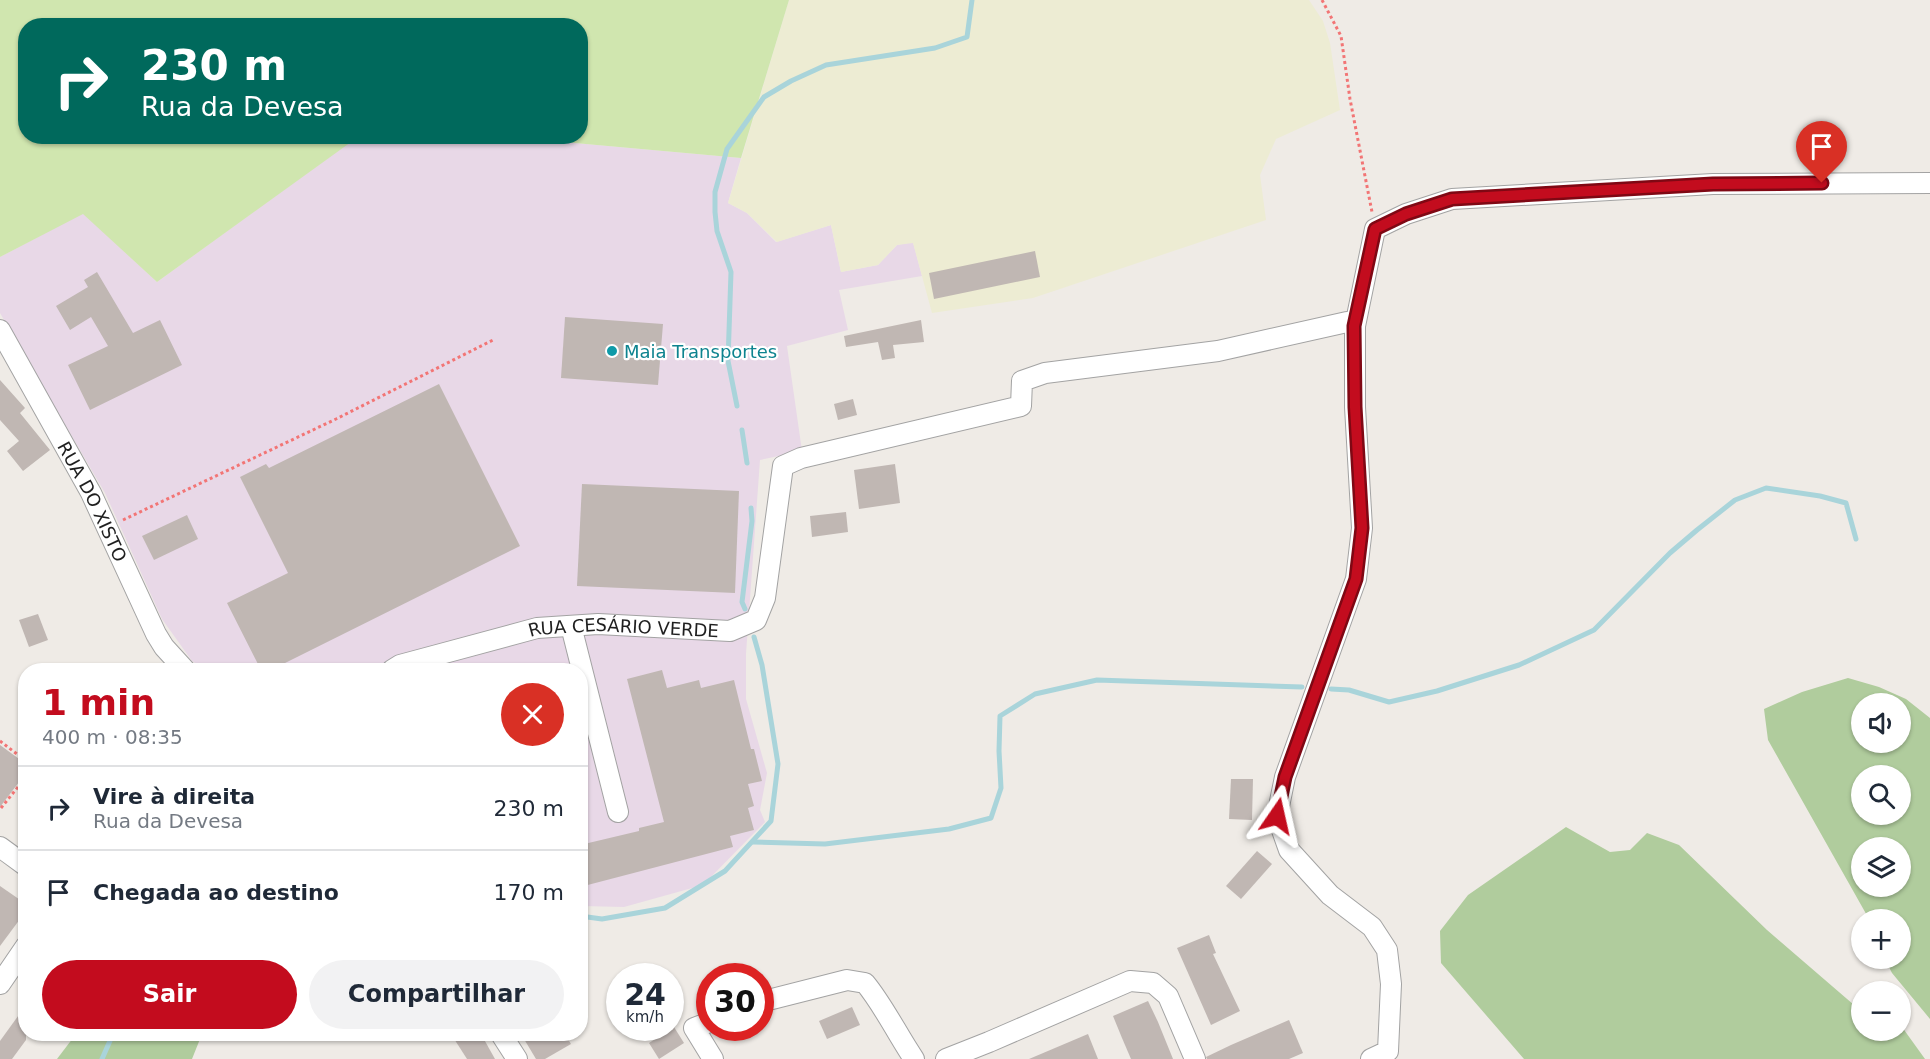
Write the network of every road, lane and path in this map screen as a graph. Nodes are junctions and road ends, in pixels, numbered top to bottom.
1 (1322, 0) edge
2 (1930, 183) edge
3 (1375, 229) junction
4 (1355, 322) junction
5 (0, 330) edge
6 (495, 339) dead end
7 (109, 529) junction
8 (571, 626) junction
9 (179, 663) edge
10 (407, 663) edge
11 (580, 663) edge
12 (588, 693) edge
13 (0, 741) edge
14 (18, 755) edge
15 (18, 787) edge
16 (1, 808) edge
17 (618, 812) dead end
18 (0, 847) edge
19 (18, 860) edge
20 (18, 958) edge
21 (0, 984) edge
22 (774, 998) edge
23 (505, 1041) edge
24 (702, 1041) edge
25 (1383, 1056) edge
26 (517, 1059) edge
27 (713, 1059) edge
28 (914, 1059) edge
29 (946, 1059) edge
30 (1195, 1059) edge

1 - 3 path
2 - 3 street
3 - 4 street
4 - 8 street, RUA CESÁRIO VERDE
4 - 25 street
5 - 7 street, RUA DO XISTO
6 - 7 path
7 - 9 street, RUA DO XISTO
8 - 10 street, RUA CESÁRIO VERDE
8 - 11 street
12 - 17 street
13 - 14 path
15 - 16 path
18 - 19 street
20 - 21 street
22 - 28 street
23 - 26 street
24 - 27 street
29 - 30 street

